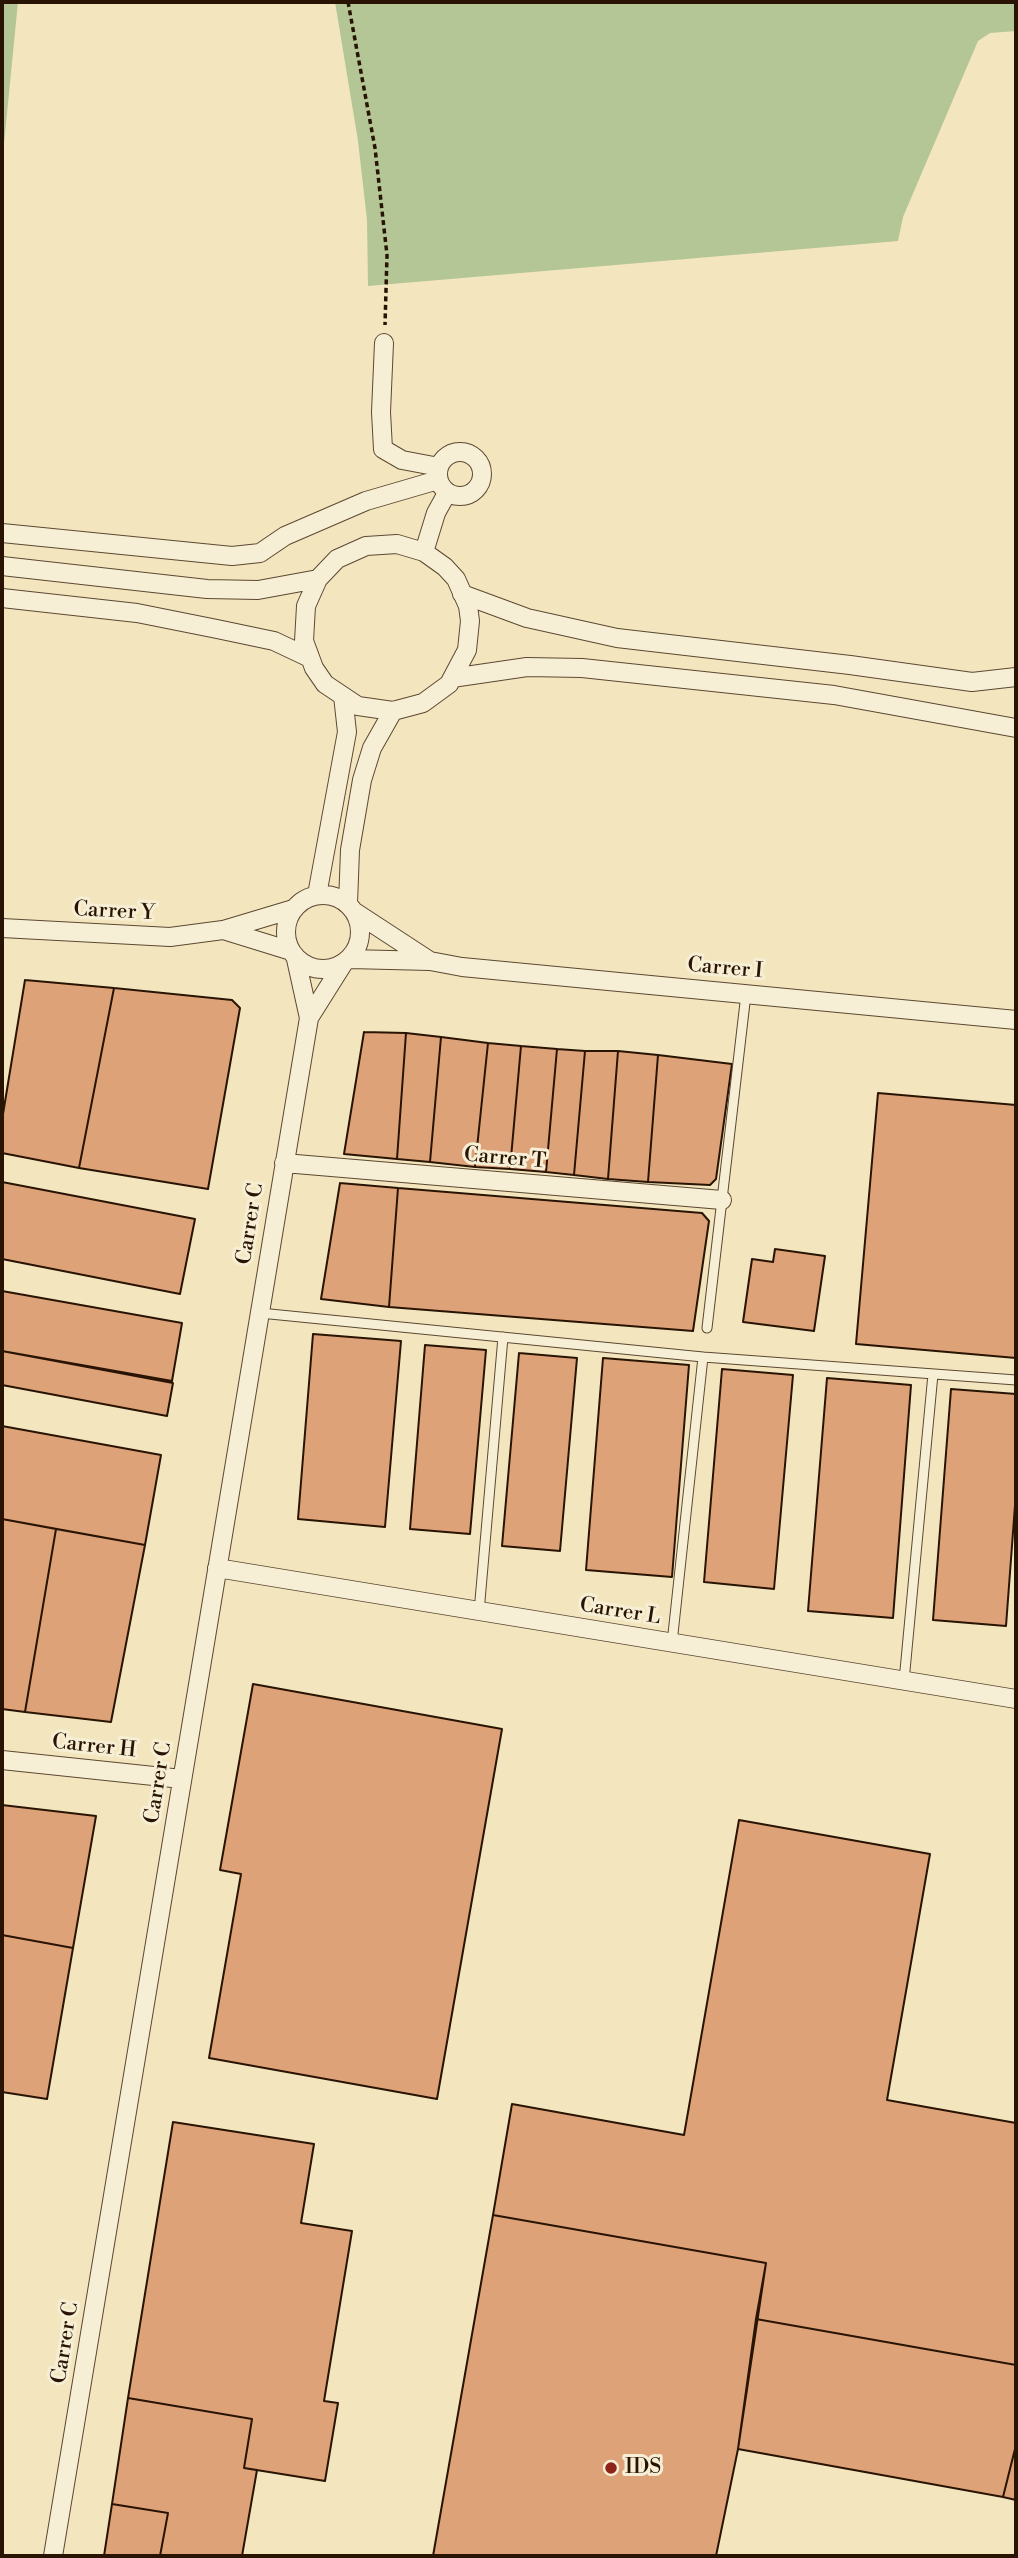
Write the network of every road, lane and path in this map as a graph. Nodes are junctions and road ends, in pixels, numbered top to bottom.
1 (348, 2) edge
2 (384, 343) joint
3 (441, 480) junction
4 (2, 533) edge
5 (424, 552) junction
6 (2, 566) edge
7 (318, 579) junction
8 (462, 594) junction
9 (2, 598) edge
10 (310, 658) junction
11 (1016, 677) edge
12 (452, 678) junction
13 (343, 696) junction
14 (393, 711) junction
15 (1016, 728) edge
16 (317, 895) junction
17 (351, 908) junction
18 (293, 909) junction
19 (2, 928) edge
20 (223, 930) junction
21 (294, 955) junction
22 (346, 961) junction
23 (430, 961) junction
24 (746, 994) junction
25 (309, 1018) junction
26 (1016, 1020) edge
27 (284, 1163) junction
28 (722, 1200) junction
29 (260, 1313) junction
30 (707, 1328) dead end
31 (503, 1338) junction
32 (704, 1357) junction
33 (933, 1374) junction
34 (1016, 1380) edge
35 (217, 1568) junction
36 (479, 1612) junction
37 (672, 1643) junction
38 (904, 1681) junction
39 (1016, 1699) edge
40 (2, 1760) edge
41 (182, 1779) junction
42 (54, 2556) edge

1 - 2 path
2 - 3 street
3 - 4 street
3 - 5 street
5 - 7 street
5 - 8 street
6 - 7 street
7 - 10 street
8 - 11 street
8 - 12 street
9 - 10 street
10 - 13 street
12 - 14 street
12 - 15 street
13 - 14 street
13 - 16 street
14 - 17 street
16 - 17 street
16 - 18 street
17 - 22 street
17 - 23 street, Carrer I
18 - 20 street, Carrer Y
18 - 21 street
19 - 20 street, Carrer Y
20 - 21 street, Carrer Y
21 - 22 street
21 - 25 street, Carrer C
22 - 23 street, Carrer I
22 - 25 street, Carrer C
23 - 24 street, Carrer I
24 - 26 street, Carrer I
24 - 28 lane
25 - 27 street, Carrer C
27 - 28 street, Carrer T
27 - 29 street, Carrer C
28 - 30 lane
29 - 31 lane
29 - 35 street, Carrer C
31 - 32 lane
31 - 36 lane
32 - 33 lane
32 - 37 lane
33 - 34 lane
33 - 38 lane
35 - 36 street, Carrer L
35 - 41 street, Carrer C
36 - 37 street, Carrer L
37 - 38 street, Carrer L
38 - 39 street, Carrer L
40 - 41 street, Carrer H
41 - 42 street, Carrer C

